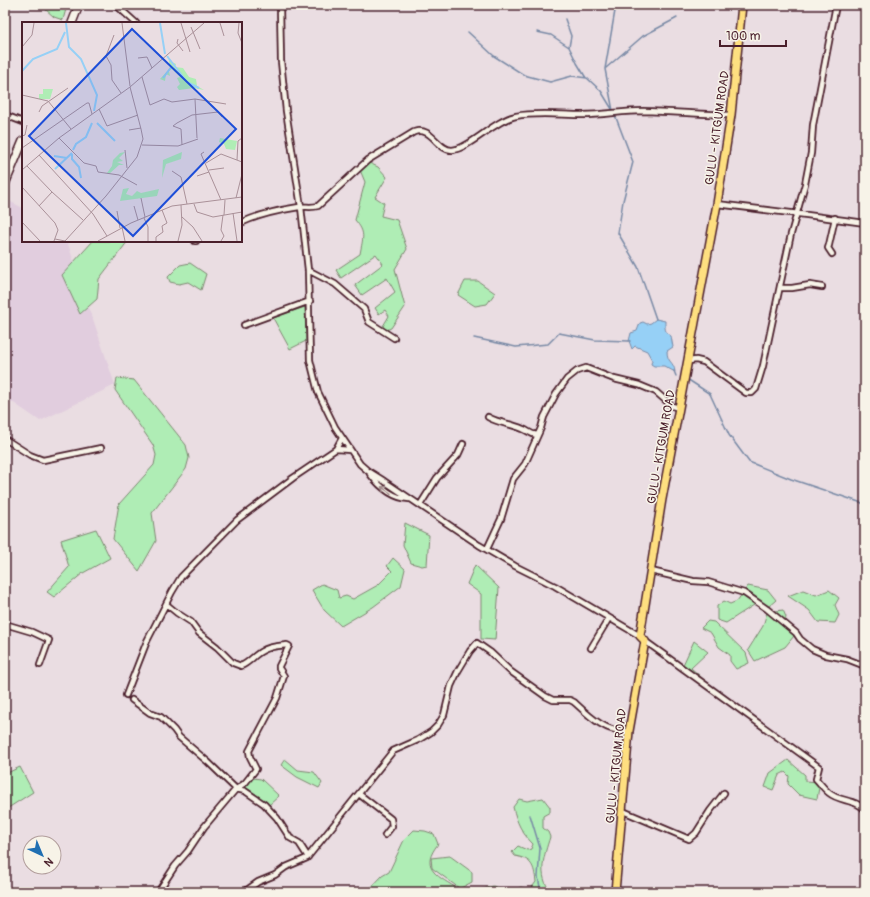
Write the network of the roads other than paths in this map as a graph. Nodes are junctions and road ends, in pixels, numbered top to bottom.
1 (79, 5) edge
2 (116, 5) edge
3 (280, 5) edge
4 (742, 5) edge
5 (836, 5) edge
6 (72, 22) edge
7 (135, 22) edge
8 (731, 115) junction
9 (5, 116) edge
10 (22, 122) edge
11 (22, 143) edge
12 (5, 184) edge
13 (717, 204) junction
14 (301, 207) junction
15 (797, 214) junction
16 (835, 218) junction
17 (242, 223) edge
18 (865, 223) edge
19 (832, 254) dead end
20 (308, 270) junction
21 (822, 287) dead end
22 (780, 288) junction
23 (310, 301) junction
24 (244, 325) dead end
25 (394, 338) dead end
26 (689, 361) junction
27 (679, 408) junction
28 (488, 416) dead end
29 (537, 435) junction
30 (342, 438) junction
31 (5, 439) edge
32 (463, 444) dead end
33 (101, 448) dead end
34 (336, 449) junction
35 (350, 450) junction
36 (420, 505) junction
37 (487, 549) junction
38 (651, 571) junction
39 (166, 604) junction
40 (609, 618) junction
41 (6, 625) edge
42 (642, 638) junction
43 (591, 648) dead end
44 (40, 665) dead end
45 (865, 666) edge
46 (126, 695) dead end
47 (132, 700) dead end
48 (629, 731) junction
49 (236, 789) junction
50 (724, 793) dead end
51 (359, 794) junction
52 (865, 810) edge
53 (623, 811) junction
54 (384, 835) dead end
55 (308, 857) junction
56 (158, 892) edge
57 (244, 892) edge
58 (615, 892) edge

1 - 6 street
2 - 7 street
3 - 14 street
4 - 8 main road, GULU - KITGUM ROAD
5 - 15 street
8 - 13 main road, GULU - KITGUM ROAD
8 - 14 street
9 - 10 street
11 - 12 street
13 - 15 street
13 - 26 main road, GULU - KITGUM ROAD
14 - 17 street
14 - 20 street
15 - 16 street
15 - 22 street
16 - 18 street
16 - 19 street
20 - 23 street
20 - 25 street
21 - 22 street
22 - 26 street
23 - 24 street
23 - 30 street
26 - 27 main road, GULU - KITGUM ROAD
27 - 29 street
27 - 38 main road, GULU - KITGUM ROAD
28 - 29 street
29 - 37 street
30 - 34 street
30 - 35 street
31 - 33 street
32 - 36 street
34 - 35 street
34 - 39 street
35 - 36 street
36 - 37 street
37 - 40 street
38 - 42 main road, GULU - KITGUM ROAD
38 - 45 street
39 - 46 street
39 - 49 street
40 - 42 street
40 - 43 street
41 - 44 street
42 - 48 main road, GULU - KITGUM ROAD
42 - 52 street
47 - 49 street
48 - 51 street
48 - 53 main road, GULU - KITGUM ROAD
49 - 55 street
49 - 56 street
50 - 53 street
51 - 54 street
51 - 55 street
53 - 58 main road, GULU - KITGUM ROAD
55 - 57 street

